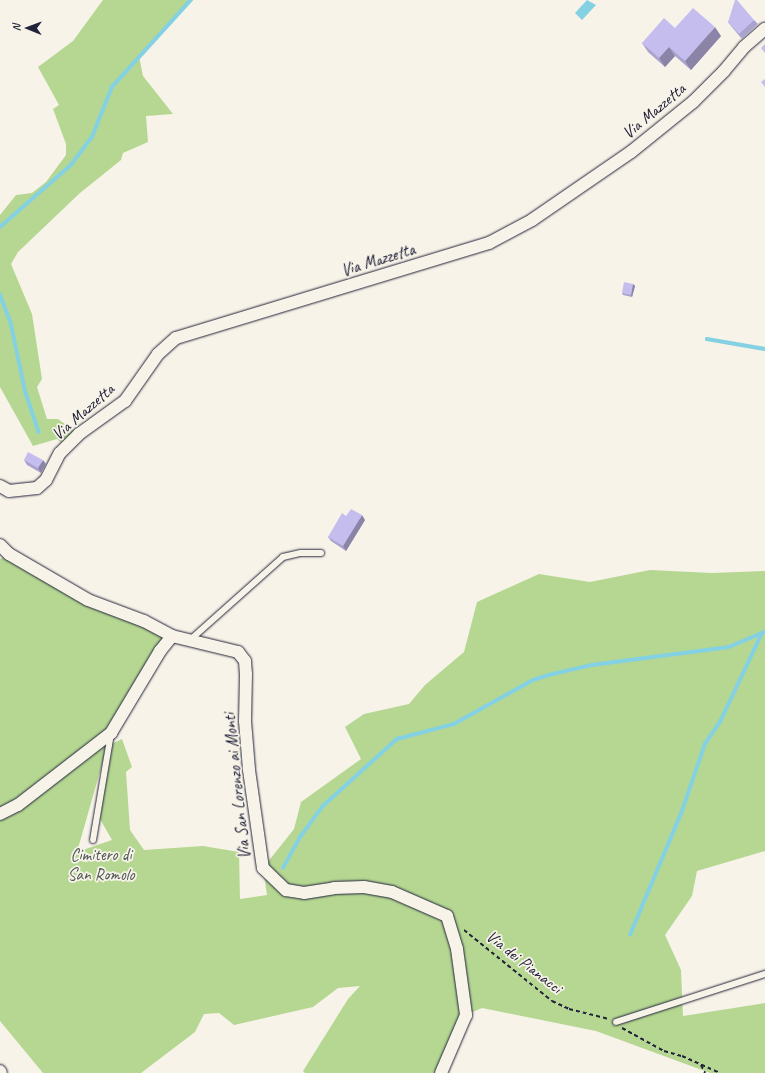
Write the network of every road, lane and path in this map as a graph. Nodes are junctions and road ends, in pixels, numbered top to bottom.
1 (765, 29) edge
2 (0, 486) edge
3 (0, 545) edge
4 (321, 554) dead end
5 (172, 636) junction
6 (190, 640) junction
7 (111, 733) junction
8 (0, 814) edge
9 (93, 840) dead end
10 (447, 916) junction
11 (765, 974) edge
12 (616, 1022) junction
13 (701, 1064) junction
14 (441, 1073) edge
15 (705, 1073) edge
16 (720, 1073) edge

1 - 2 street, Via Mazzetta
3 - 5 street, Via San Lorenzo ai Monti
4 - 6 lane
5 - 6 street, Via San Lorenzo ai Monti
5 - 7 street
6 - 10 street, Via San Lorenzo ai Monti
7 - 8 street
7 - 9 lane
10 - 12 path, Via dei Pianacci
10 - 14 street
11 - 12 lane
12 - 13 path, Via dei Pianacci
13 - 15 path
13 - 16 path, Via dei Pianacci

